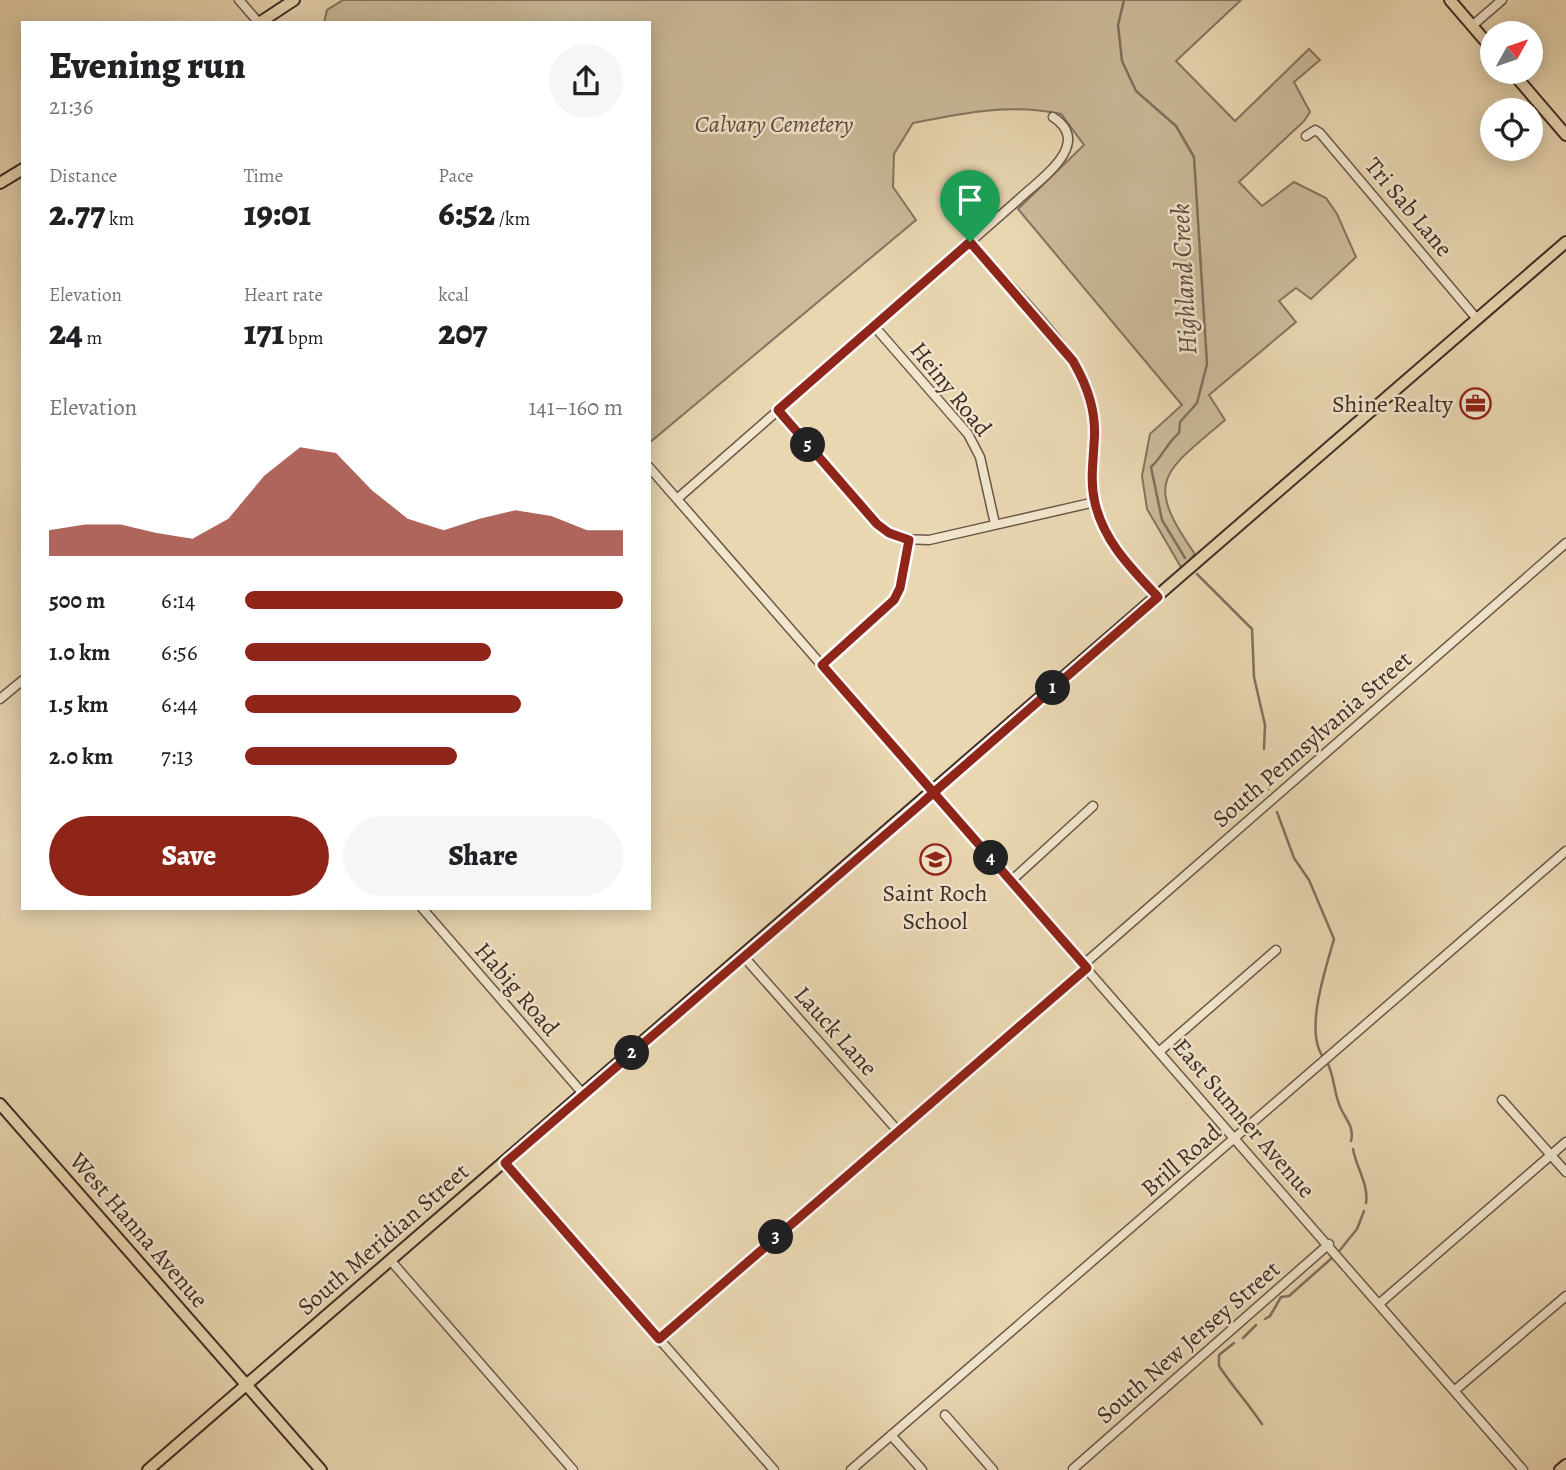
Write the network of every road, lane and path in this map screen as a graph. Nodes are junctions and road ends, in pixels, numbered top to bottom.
1 (239, 0) edge
2 (294, 0) edge
3 (1450, 0) edge
4 (1502, 0) edge
5 (257, 21) edge
6 (262, 21) edge
7 (1472, 26) junction
8 (1480, 35) edge
9 (1522, 84) edge
10 (1053, 117) dead end
11 (1566, 135) edge
12 (1307, 136) dead end
13 (21, 170) edge
14 (0, 183) edge
15 (970, 242) junction
16 (1566, 242) edge
17 (1478, 319) junction
18 (874, 326) junction
19 (778, 410) junction
20 (651, 469) edge
21 (677, 499) junction
22 (1095, 502) junction
23 (995, 524) junction
24 (909, 540) junction
25 (1566, 543) edge
26 (1158, 597) junction
27 (822, 665) junction
28 (21, 682) edge
29 (0, 699) edge
30 (932, 794) junction
31 (1093, 806) dead end
32 (1566, 851) edge
33 (1011, 881) junction
34 (424, 910) edge
35 (1276, 950) dead end
36 (744, 957) junction
37 (1086, 966) junction
38 (1160, 1051) junction
39 (584, 1094) junction
40 (1502, 1100) dead end
41 (0, 1104) edge
42 (898, 1131) junction
43 (1236, 1138) junction
44 (1566, 1142) edge
45 (1551, 1155) junction
46 (505, 1163) junction
47 (1566, 1172) edge
48 (1329, 1244) junction
49 (391, 1261) junction
50 (1566, 1296) edge
51 (1380, 1303) junction
52 (659, 1339) junction
53 (247, 1385) junction
54 (1454, 1391) junction
55 (945, 1415) dead end
56 (891, 1435) junction
57 (1566, 1465) edge
58 (1073, 1469) edge
59 (148, 1470) edge
60 (320, 1470) edge
61 (573, 1470) edge
62 (774, 1470) edge
63 (850, 1470) edge
64 (922, 1470) edge
65 (993, 1470) edge
66 (1523, 1470) edge
67 (1560, 1470) edge

1 - 5 street
2 - 6 main road
3 - 7 main road
4 - 7 street
7 - 8 main road
9 - 11 main road
10 - 15 street
12 - 17 street, Tri Sab Lane
13 - 14 main road
15 - 18 street
15 - 22 street
16 - 17 main road, South Meridian Street
17 - 26 main road, South Meridian Street
18 - 19 street
18 - 23 street, Heiny Road
19 - 21 street
19 - 24 street
20 - 21 street, East Sumner Avenue
21 - 27 street, East Sumner Avenue
22 - 23 street
22 - 26 street
23 - 24 street
24 - 27 street
25 - 37 street, South Pennsylvania Street
26 - 30 main road, South Meridian Street
27 - 30 street, East Sumner Avenue
28 - 29 street
30 - 33 street, East Sumner Avenue
30 - 36 main road, South Meridian Street
31 - 33 street
32 - 43 street, Brill Road
33 - 37 street, East Sumner Avenue
34 - 39 street, Habig Road
35 - 38 street
36 - 39 main road, South Meridian Street
36 - 42 street, Lauck Lane
37 - 38 street, East Sumner Avenue
37 - 42 street, South Pennsylvania Street
38 - 43 street, East Sumner Avenue
39 - 46 main road, South Meridian Street
40 - 45 street
41 - 53 main road, West Hanna Avenue
42 - 52 street, South Pennsylvania Street
43 - 48 street, East Sumner Avenue
43 - 56 street, Brill Road
44 - 45 street
45 - 47 street
45 - 51 street
46 - 49 main road, South Meridian Street
46 - 52 street
48 - 51 street, East Sumner Avenue
48 - 58 street, South New Jersey Street
49 - 53 main road, South Meridian Street
49 - 61 street
50 - 54 street
51 - 54 street, East Sumner Avenue
52 - 62 street
53 - 59 main road, South Meridian Street
53 - 60 main road, West Hanna Avenue
54 - 66 street, East Sumner Avenue
55 - 65 street
56 - 63 street, Brill Road
56 - 64 street
57 - 67 main road

